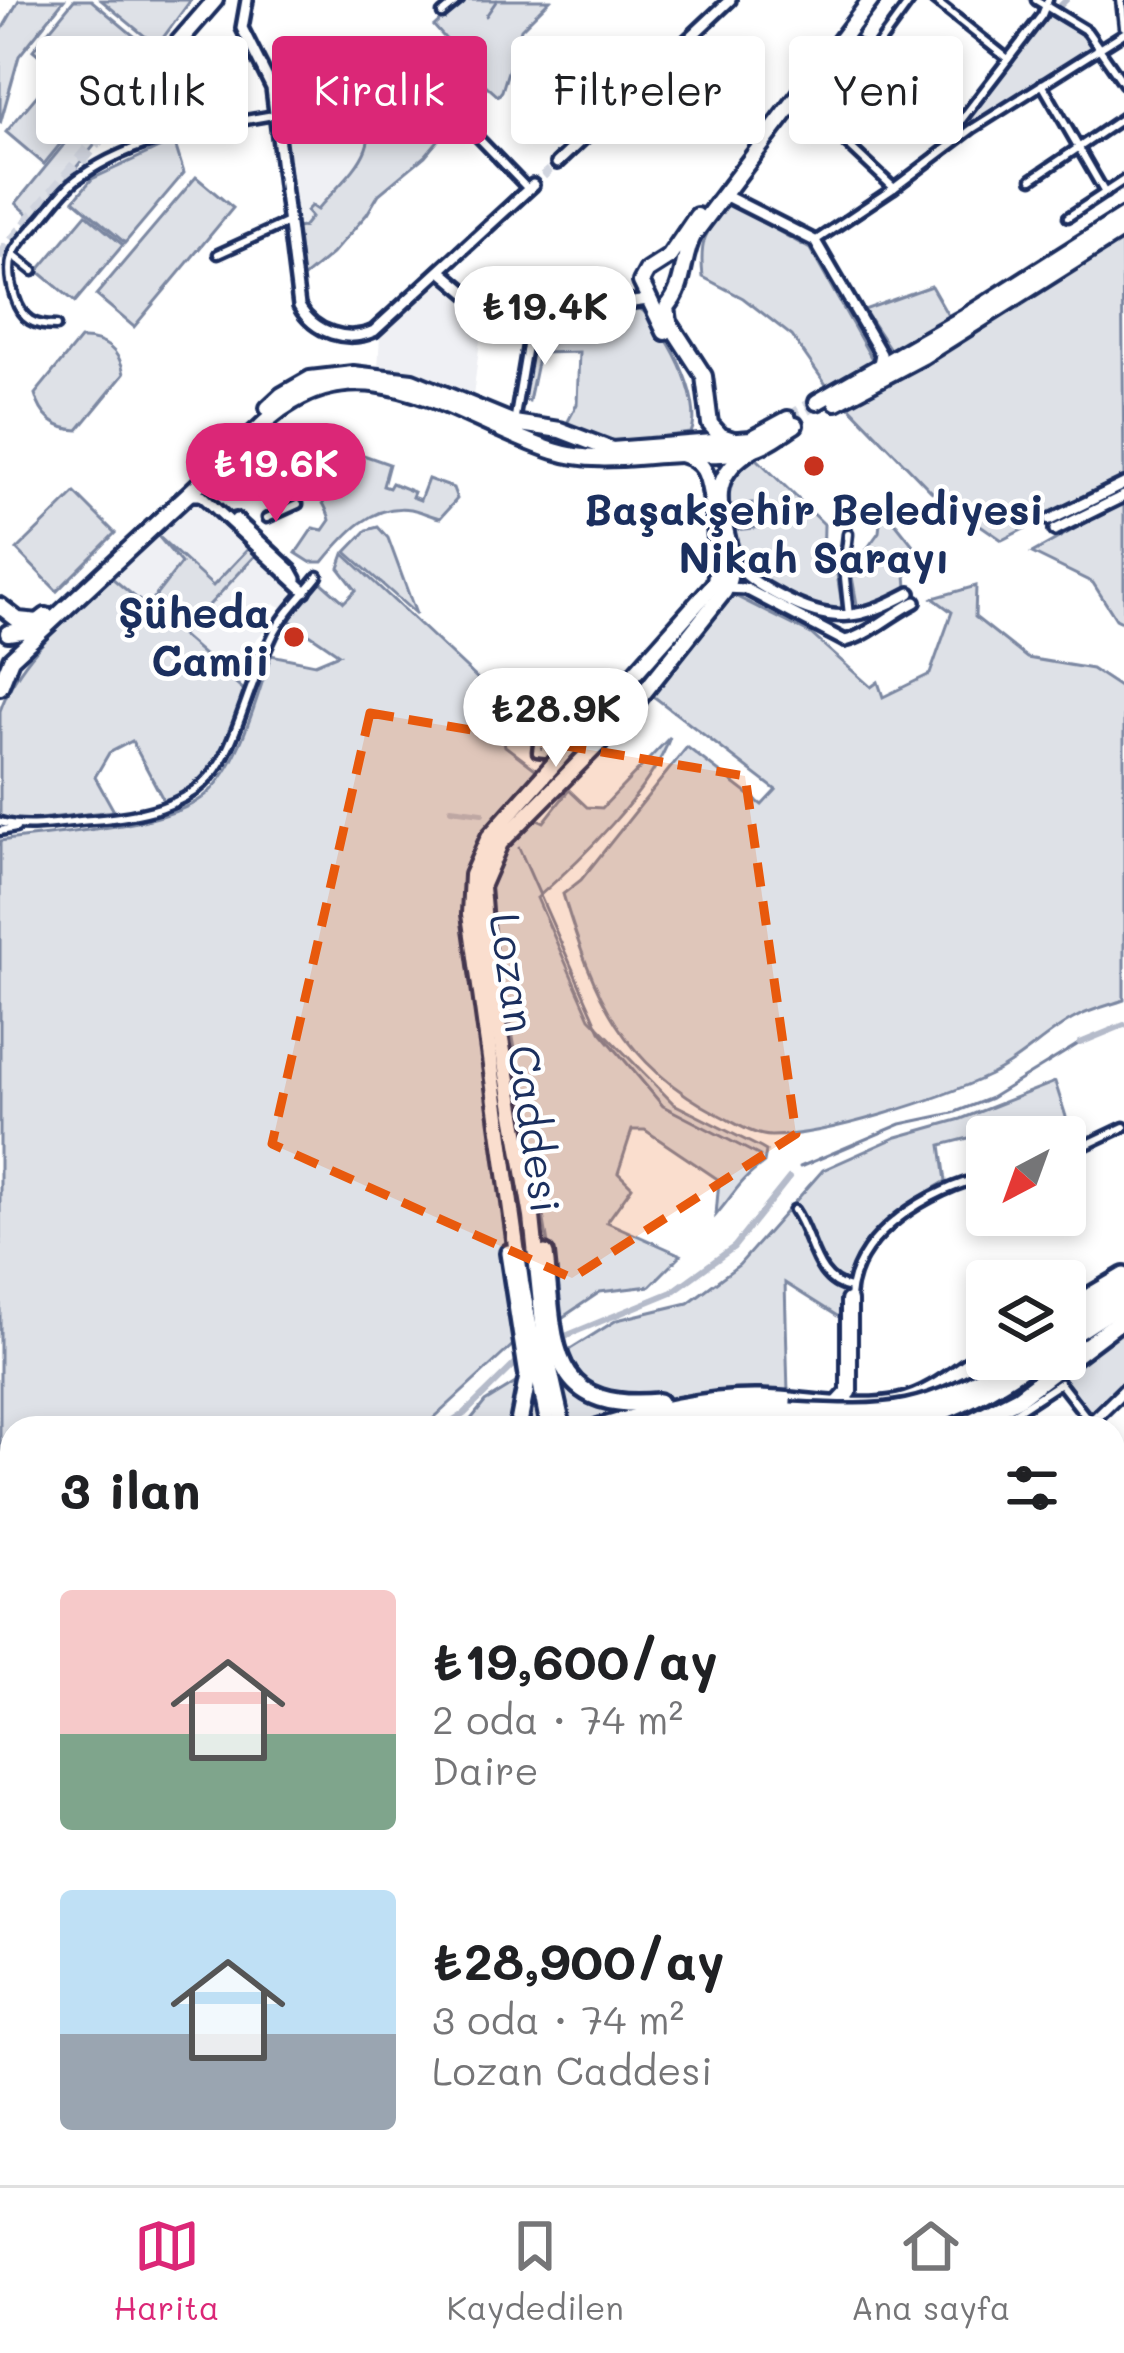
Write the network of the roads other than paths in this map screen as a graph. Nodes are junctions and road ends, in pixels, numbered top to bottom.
1 (205, 0) edge
2 (215, 0) edge
3 (247, 0) edge
4 (459, 0) edge
5 (730, 0) edge
6 (858, 0) edge
7 (871, 0) edge
8 (911, 0) edge
9 (934, 0) edge
10 (1036, 0) edge
11 (1121, 0) edge
12 (1047, 3) edge
13 (442, 14) dead end
14 (1124, 30) edge
15 (843, 35) edge
16 (884, 36) edge
17 (1101, 47) junction
18 (1008, 59) junction
19 (1042, 84) junction
20 (1124, 84) edge
21 (272, 91) edge
22 (789, 112) edge
23 (272, 115) edge
24 (963, 117) edge
25 (1124, 117) edge
26 (963, 123) edge
27 (972, 129) junction
28 (963, 136) edge
29 (279, 144) edge
30 (486, 144) edge
31 (847, 144) edge
32 (952, 144) edge
33 (1078, 148) junction
34 (557, 163) tunnel mouth
35 (1032, 179) dead end
36 (1124, 180) edge
37 (531, 187) joint
38 (894, 188) junction
39 (725, 193) junction
40 (1105, 193) junction
41 (1124, 216) edge
42 (1068, 217) dead end
43 (288, 222) junction
44 (1124, 229) edge
45 (817, 240) junction
46 (218, 254) dead end
47 (13, 255) junction
48 (659, 265) junction
49 (33, 271) dead end
50 (441, 271) junction
51 (681, 280) junction
52 (641, 282) junction
53 (649, 301) junction
54 (619, 302) junction
55 (670, 303) junction
56 (532, 316) junction
57 (56, 326) dead end
58 (902, 358) junction
59 (878, 367) junction
60 (792, 422) tunnel mouth
61 (514, 423) junction
62 (539, 427) junction
63 (527, 440) junction
64 (748, 444) junction
65 (596, 447) junction
66 (683, 449) junction
67 (581, 457) junction
68 (706, 474) junction
69 (207, 477) junction
70 (1124, 484) edge
71 (720, 492) junction
72 (187, 496) junction
73 (1124, 496) edge
74 (298, 504) dead end
75 (267, 518) dead end
76 (848, 534) dead end
77 (729, 552) junction
78 (318, 576) dead end
79 (721, 583) junction
80 (302, 587) junction
81 (0, 606) edge
82 (848, 616) junction
83 (44, 623) junction
84 (3, 628) edge
85 (862, 636) junction
86 (834, 637) junction
87 (6, 663) edge
88 (628, 686) junction
89 (0, 691) edge
90 (641, 698) junction
91 (0, 827) edge
92 (475, 914) junction
93 (1124, 1127) edge
94 (1086, 1145) edge
95 (966, 1184) edge
96 (794, 1210) dead end
97 (514, 1252) junction
98 (540, 1255) junction
99 (1124, 1276) edge
100 (1124, 1289) edge
101 (850, 1294) junction
102 (1086, 1299) edge
103 (1124, 1302) edge
104 (1086, 1313) edge
105 (1124, 1318) edge
106 (1086, 1326) edge
107 (966, 1368) edge
108 (980, 1380) edge
109 (1004, 1380) edge
110 (1008, 1380) edge
111 (944, 1382) junction
112 (1040, 1382) junction
113 (1124, 1395) edge
114 (709, 1401) junction
115 (837, 1405) junction
116 (861, 1405) junction
117 (1014, 1413) junction
118 (520, 1416) edge
119 (548, 1416) edge
120 (559, 1416) edge
121 (647, 1416) edge
122 (692, 1416) edge
123 (791, 1416) joint
124 (928, 1416) edge
125 (989, 1416) edge
126 (995, 1416) edge
127 (1006, 1416) edge
128 (1016, 1416) edge
129 (1083, 1416) edge
130 (1101, 1416) edge

1 - 2 main road
3 - 21 street
4 - 13 street
5 - 34 street
6 - 48 main road
7 - 15 main road
8 - 16 street
9 - 18 street
10 - 12 street
11 - 14 street
12 - 17 street
12 - 18 street
14 - 17 street
17 - 19 street
17 - 20 street
18 - 24 street
19 - 27 street
19 - 33 street
22 - 39 main road
23 - 47 street
25 - 33 street
26 - 27 street
27 - 28 street
29 - 43 street
30 - 37 street
31 - 38 street
32 - 38 street
33 - 35 street
33 - 40 street
36 - 40 street
37 - 50 street
38 - 45 street
39 - 45 street
39 - 51 main road
40 - 42 street
41 - 58 main road
43 - 46 street
43 - 50 street
44 - 58 main road
45 - 58 street
45 - 59 street
47 - 49 street
47 - 57 street
48 - 51 main road
48 - 52 main road
50 - 56 street
51 - 55 main road
52 - 53 main road
52 - 54 street
53 - 54 street
53 - 55 main road
53 - 66 main road
54 - 56 street
55 - 64 main road
56 - 61 street
58 - 59 main road
58 - 59 main road
60 - 64 main road
61 - 62 main road
61 - 83 main road
62 - 63 main road
62 - 65 main road
63 - 67 main road
63 - 69 main road
64 - 66 main road
64 - 71 main road
65 - 66 main road
65 - 67 main road
66 - 67 main road
66 - 68 main road
68 - 71 main road
68 - 79 main road
69 - 72 main road
69 - 80 street
70 - 73 street
71 - 77 main road
72 - 80 street
72 - 83 main road
74 - 75 street
76 - 82 street
77 - 79 main road
77 - 82 street
78 - 80 street
79 - 86 street
79 - 88 main road, Lozan Caddesi
79 - 90 main road, Lozan Caddesi
80 - 91 street
81 - 83 main road
82 - 85 street
82 - 85 street
82 - 86 street
83 - 84 main road
83 - 87 main road
83 - 89 main road
84 - 87 main road
85 - 86 street
87 - 89 main road
88 - 90 main road
88 - 92 main road, Lozan Caddesi
90 - 92 main road, Lozan Caddesi
92 - 97 main road, Lozan Caddesi
92 - 98 main road, Lozan Caddesi
93 - 94 street
95 - 101 street
96 - 101 street
97 - 118 highway
97 - 119 main road, Lozan Caddesi
98 - 114 highway
98 - 120 main road, Lozan Caddesi
99 - 102 highway
100 - 104 highway
101 - 115 main road
101 - 116 main road
103 - 106 highway
105 - 112 highway
107 - 111 highway
108 - 123 highway, bridge
109 - 124 highway, bridge
110 - 112 highway
111 - 116 highway
111 - 125 highway
112 - 126 highway
113 - 130 street
114 - 115 highway
114 - 121 highway
115 - 116 highway
117 - 127 street
117 - 128 street
117 - 129 street
122 - 123 highway

